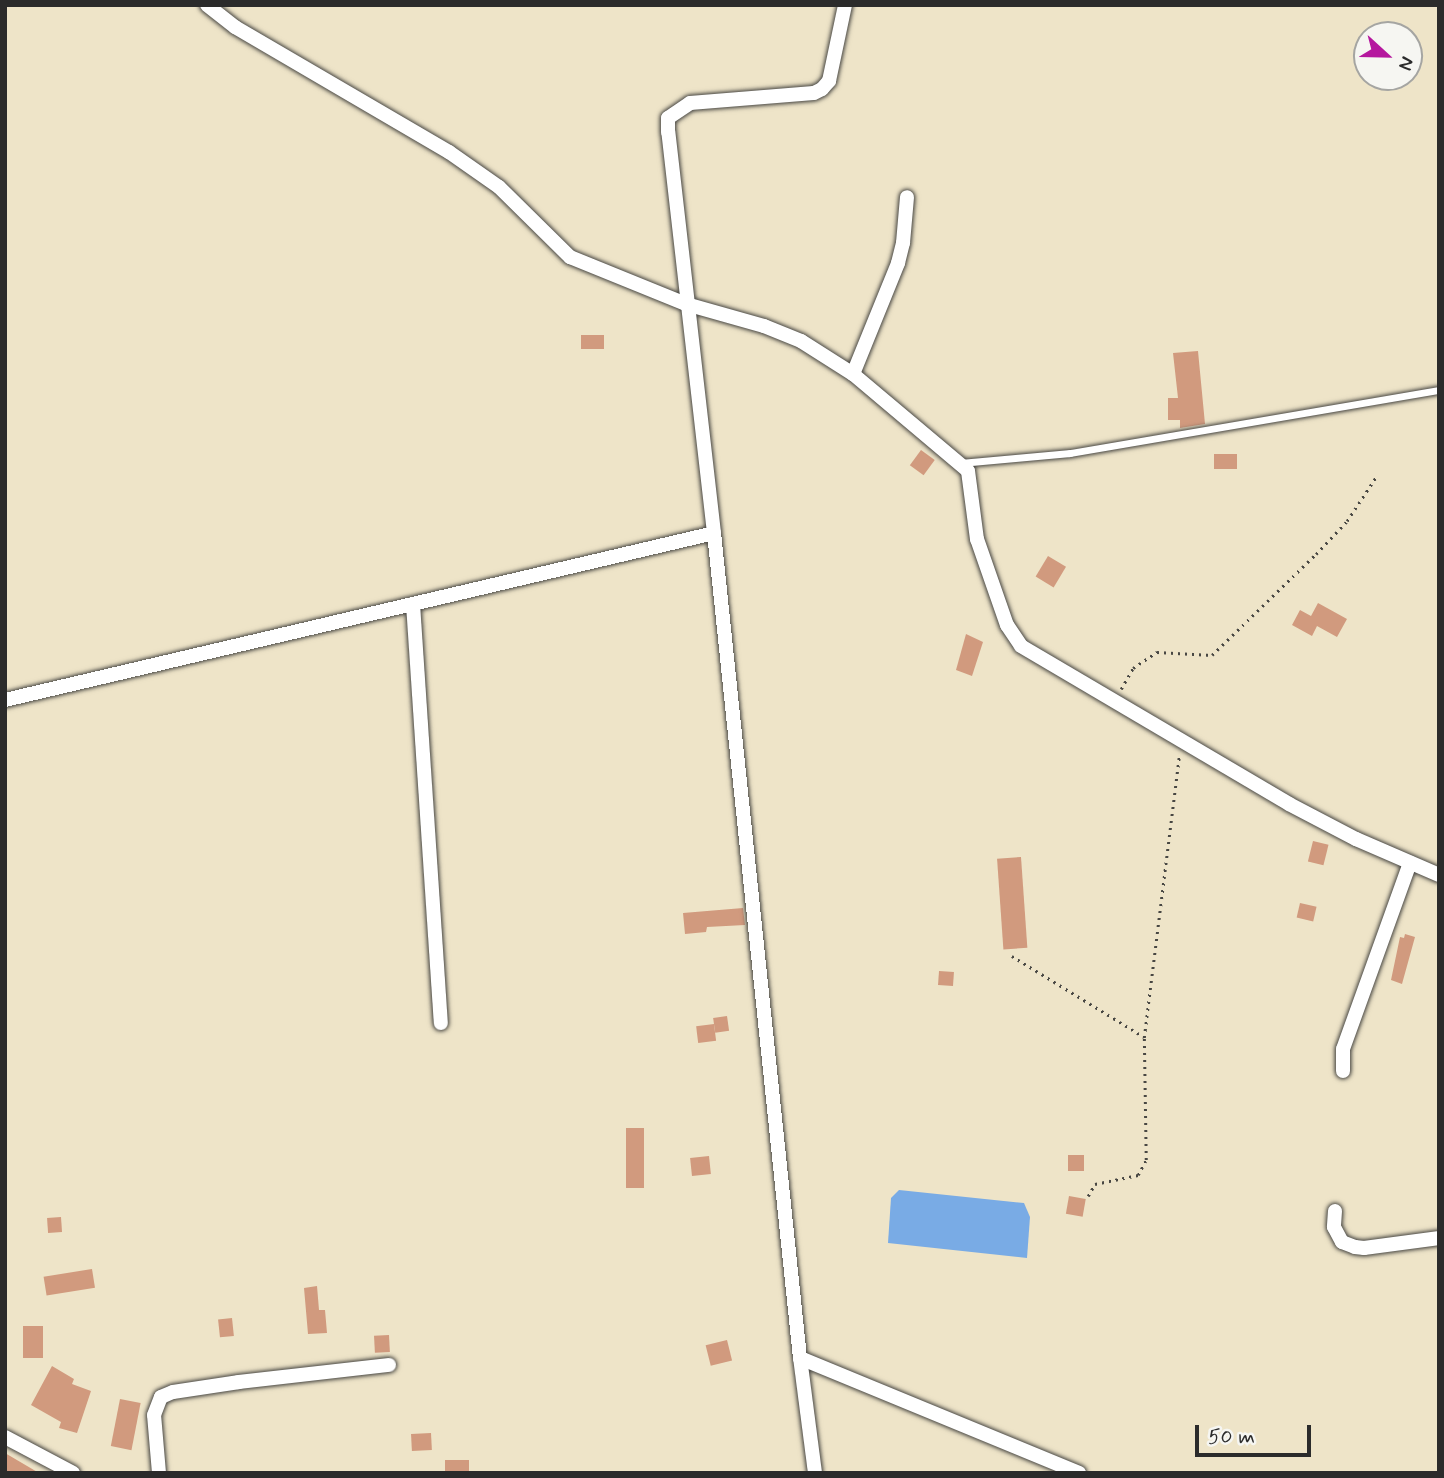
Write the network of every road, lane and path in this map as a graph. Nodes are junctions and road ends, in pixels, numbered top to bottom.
1 (207, 5) edge
2 (845, 5) edge
3 (907, 197) dead end
4 (687, 311) junction
5 (853, 374) junction
6 (1439, 390) edge
7 (960, 463) junction
8 (1376, 477) dead end
9 (714, 533) junction
10 (413, 604) junction
11 (5, 700) edge
12 (1114, 701) junction
13 (1181, 741) junction
14 (1410, 863) junction
15 (1439, 875) edge
16 (1012, 956) dead end
17 (440, 1023) dead end
18 (1144, 1038) junction
19 (1343, 1071) dead end
20 (1088, 1196) dead end
21 (1335, 1211) dead end
22 (1439, 1238) edge
23 (800, 1358) junction
24 (389, 1366) dead end
25 (5, 1437) edge
26 (73, 1473) edge
27 (159, 1473) edge
28 (815, 1473) edge
29 (1079, 1473) edge

1 - 4 street
2 - 4 street
3 - 5 street
4 - 5 street
4 - 9 street
5 - 7 street
6 - 7 lane
7 - 12 street
8 - 12 path
9 - 10 street
9 - 23 street
10 - 11 street
10 - 17 street
12 - 13 street
13 - 14 street
13 - 18 path
14 - 15 street
14 - 19 street
16 - 18 path
18 - 20 path
21 - 22 street
23 - 28 street
23 - 29 street
24 - 27 street
25 - 26 street

